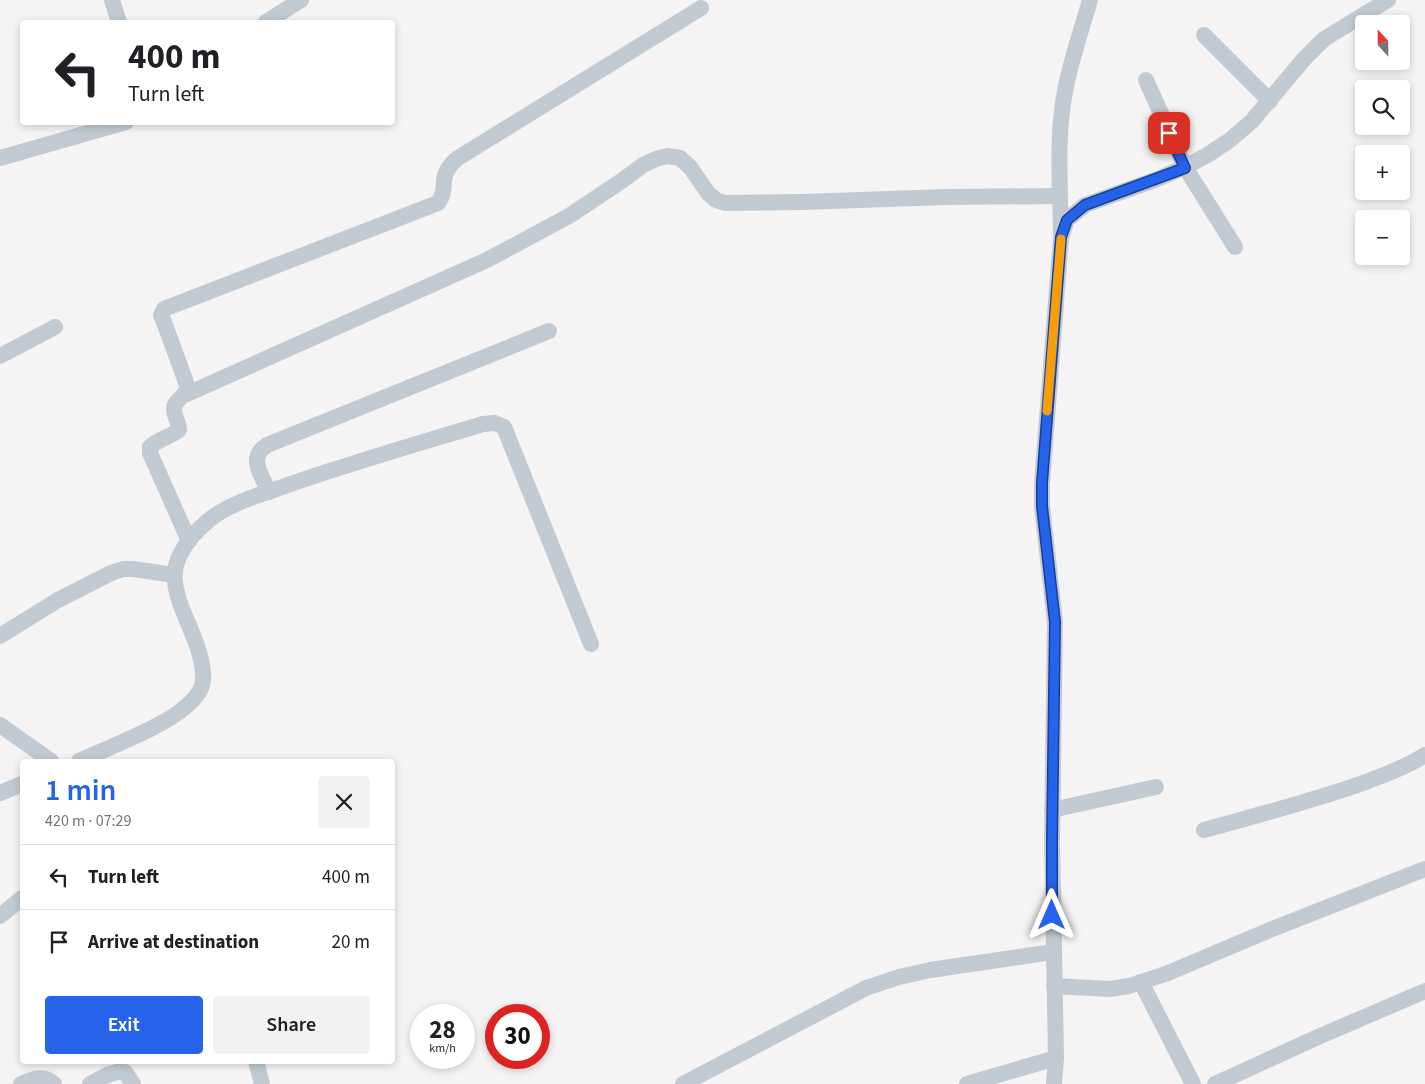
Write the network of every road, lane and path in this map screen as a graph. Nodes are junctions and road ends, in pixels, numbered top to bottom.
1 (112, 0) edge
2 (301, 0) edge
3 (1090, 0) edge
4 (1388, 0) edge
5 (701, 8) dead end
6 (118, 20) edge
7 (269, 20) edge
8 (1204, 35) dead end
9 (1146, 80) dead end
10 (1270, 101) junction
11 (116, 125) edge
12 (0, 158) edge
13 (1185, 168) junction
14 (1060, 196) junction
15 (1061, 237) junction
16 (1235, 247) dead end
17 (56, 327) dead end
18 (549, 331) dead end
19 (0, 356) edge
20 (186, 394) junction
21 (269, 492) junction
22 (189, 541) junction
23 (174, 575) junction
24 (0, 636) edge
25 (590, 644) dead end
26 (0, 724) edge
27 (1425, 755) edge
28 (48, 759) edge
29 (83, 759) edge
30 (20, 785) edge
31 (1156, 787) dead end
32 (0, 792) edge
33 (1052, 810) junction
34 (1204, 830) dead end
35 (1425, 869) edge
36 (20, 900) edge
37 (0, 916) edge
38 (1053, 952) junction
39 (1141, 982) junction
40 (1054, 986) junction
41 (1425, 991) edge
42 (1056, 1058) junction
43 (257, 1064) edge
44 (21, 1084) edge
45 (54, 1084) edge
46 (90, 1084) edge
47 (133, 1084) edge
48 (262, 1084) edge
49 (683, 1084) edge
50 (966, 1084) edge
51 (1054, 1084) edge
52 (1193, 1084) edge
53 (1215, 1084) edge

1 - 6 street
2 - 7 street
3 - 14 street
4 - 10 street
5 - 20 street
8 - 10 street
9 - 13 street
10 - 13 street
11 - 12 street
13 - 15 street
13 - 16 street
14 - 15 street
14 - 20 street
15 - 33 street
17 - 19 street
18 - 21 street
20 - 22 street
21 - 22 street
21 - 25 street
22 - 23 street
23 - 24 street
23 - 29 street
26 - 28 street
27 - 34 street
30 - 32 street
31 - 33 street
33 - 38 street
35 - 39 street
36 - 37 street
38 - 40 street
38 - 49 street
39 - 40 street
39 - 52 street
40 - 42 street
41 - 53 street
42 - 50 street
42 - 51 street
43 - 48 street
44 - 45 street
46 - 47 street

